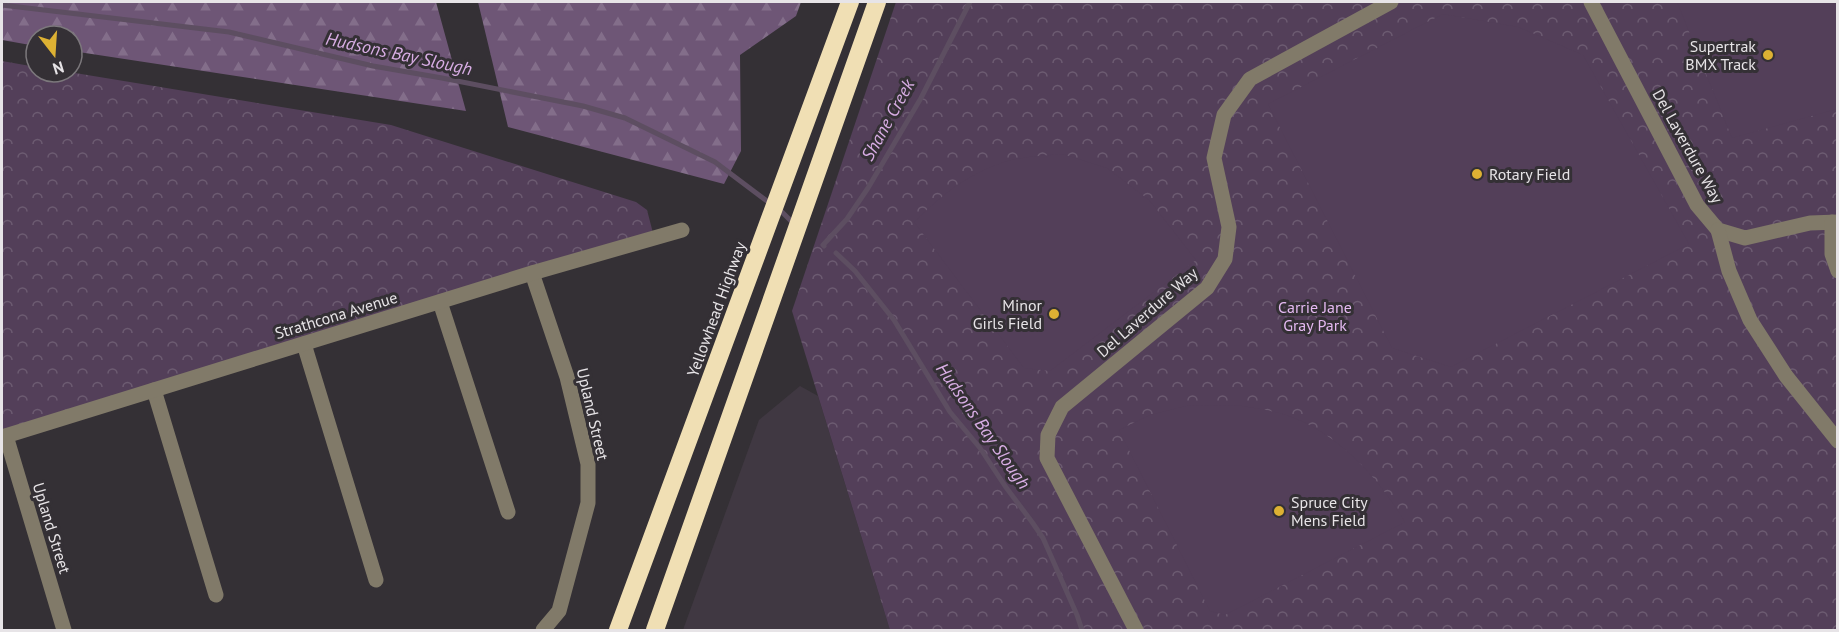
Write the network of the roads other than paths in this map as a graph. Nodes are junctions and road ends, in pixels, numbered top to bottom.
1 (850, 2) edge
2 (877, 2) edge
3 (1390, 2) edge
4 (1591, 2) edge
5 (1835, 222) edge
6 (682, 230) dead end
7 (1718, 230) junction
8 (1838, 271) edge
9 (532, 273) junction
10 (440, 302) junction
11 (304, 344) junction
12 (154, 390) junction
13 (4, 436) edge
14 (1838, 441) edge
15 (508, 512) dead end
16 (376, 580) dead end
17 (216, 595) dead end
18 (64, 630) edge
19 (543, 630) edge
20 (618, 630) edge
21 (655, 630) edge
22 (1136, 630) edge

1 - 20 highway, Yellowhead Highway
2 - 21 highway
3 - 22 street, Del Laverdure Way
4 - 7 street, Del Laverdure Way
5 - 7 street, Del Laverdure Way
5 - 8 street
6 - 9 street, Strathcona Avenue
7 - 14 street
9 - 10 street, Strathcona Avenue
9 - 19 street, Upland Street
10 - 11 street, Strathcona Avenue
10 - 15 street
11 - 12 street, Strathcona Avenue
11 - 16 street
12 - 13 street, Strathcona Avenue
12 - 17 street
13 - 18 street, Upland Street

